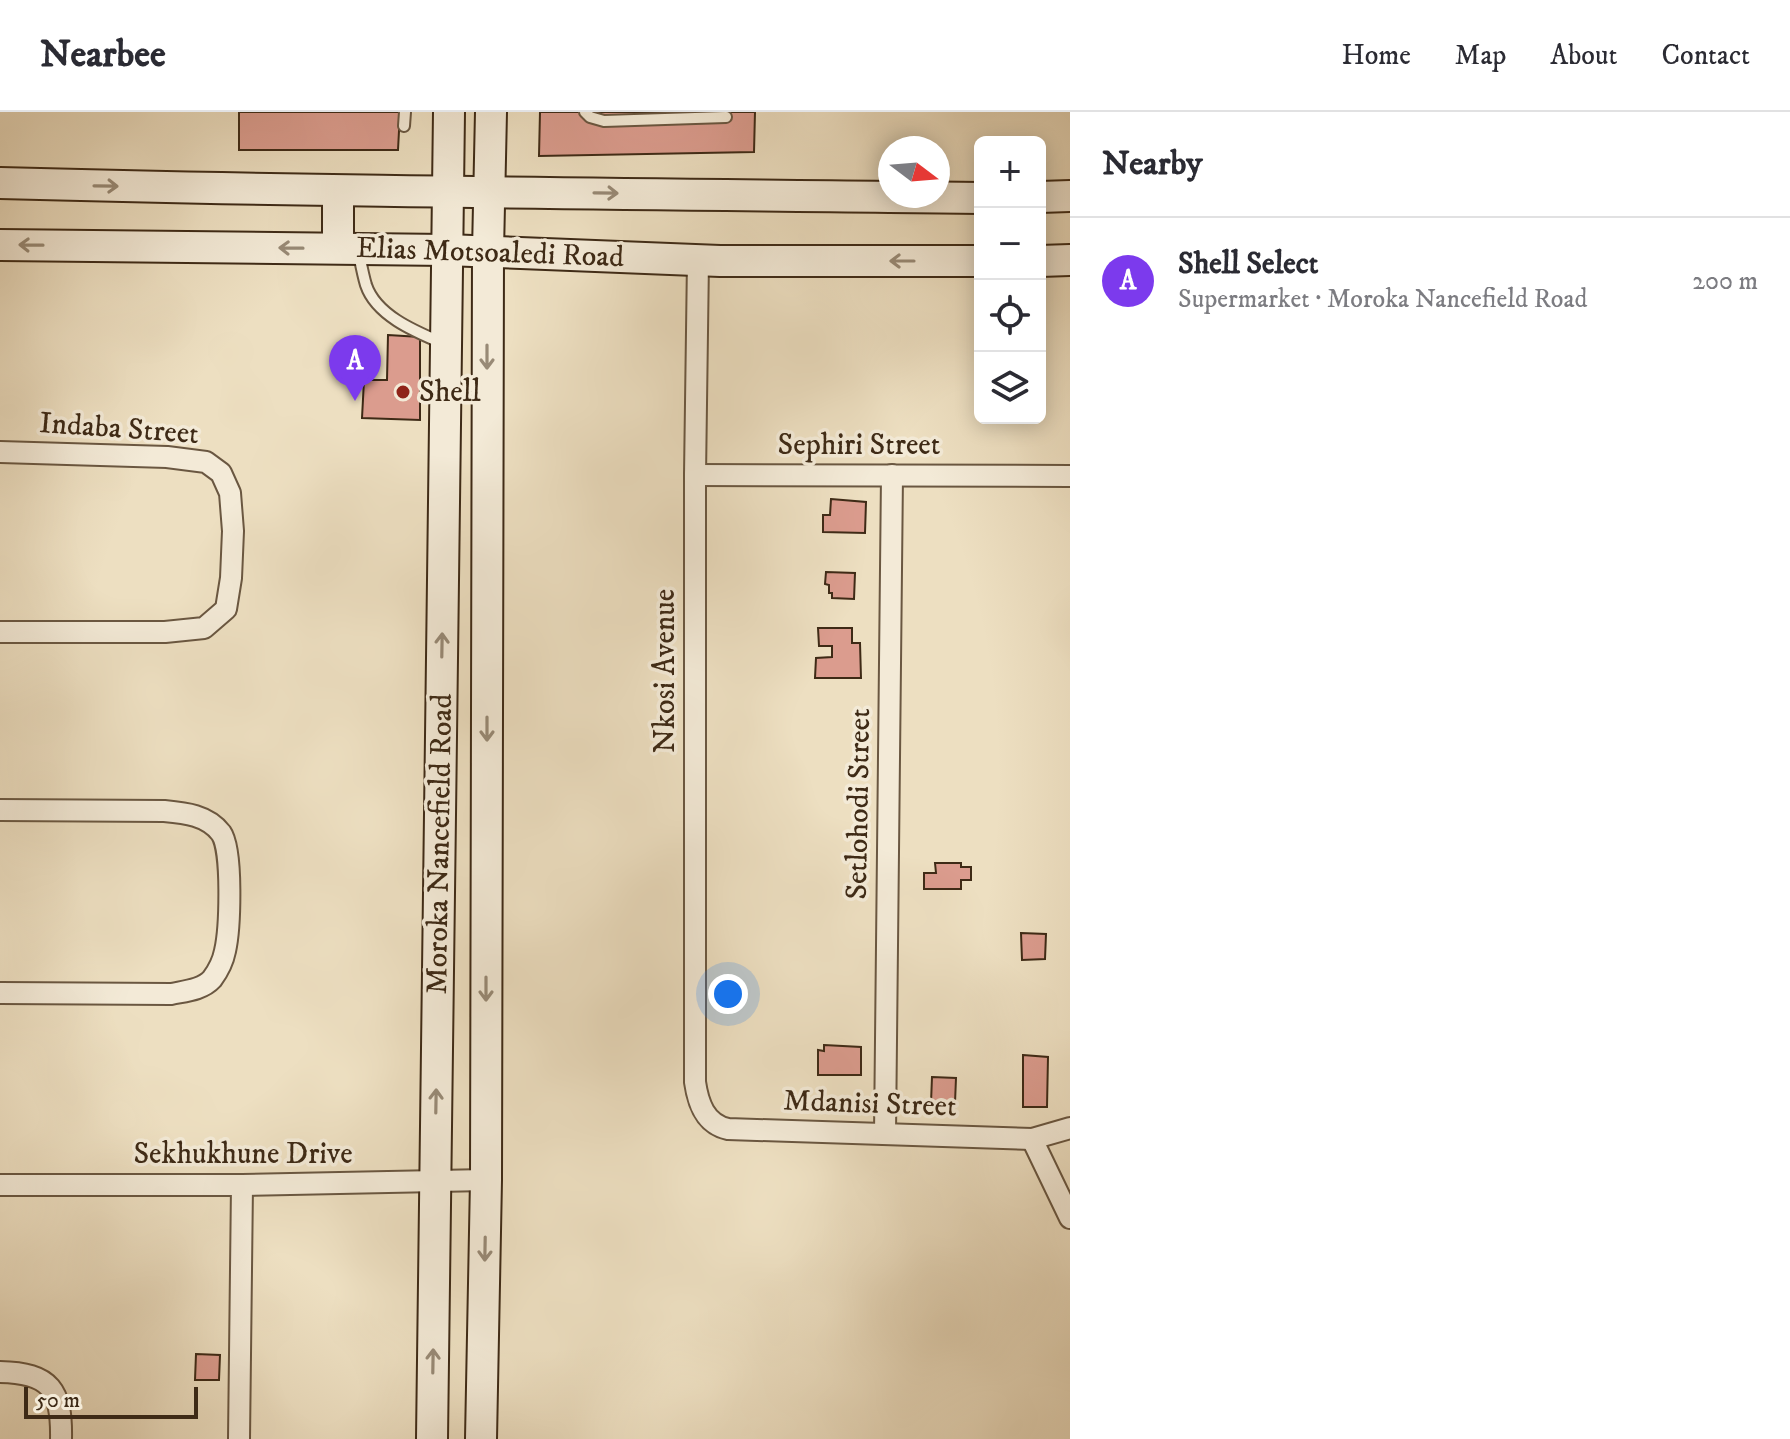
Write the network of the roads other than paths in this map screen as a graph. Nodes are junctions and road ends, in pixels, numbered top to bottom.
1 (405, 112) edge
2 (449, 112) edge
3 (491, 112) edge
4 (585, 112) edge
5 (726, 117) dead end
6 (404, 126) dead end
7 (0, 183) edge
8 (448, 191) junction
9 (338, 192) junction
10 (491, 192) junction
11 (1070, 196) edge
12 (1046, 197) edge
13 (974, 198) edge
14 (0, 245) edge
15 (348, 248) junction
16 (447, 250) junction
17 (488, 251) junction
18 (698, 260) junction
19 (1070, 260) edge
20 (974, 261) edge
21 (1046, 261) edge
22 (446, 345) junction
23 (445, 442) junction
24 (487, 442) junction
25 (0, 452) edge
26 (695, 475) junction
27 (892, 475) junction
28 (1070, 476) edge
29 (0, 632) edge
30 (0, 810) edge
31 (0, 993) edge
32 (695, 1082) joint
33 (1070, 1128) edge
34 (885, 1134) junction
35 (1032, 1139) junction
36 (486, 1180) junction
37 (434, 1182) junction
38 (0, 1185) edge
39 (242, 1185) junction
40 (1070, 1218) edge
41 (0, 1372) edge
42 (61, 1439) edge
43 (239, 1439) edge
44 (432, 1439) edge
45 (481, 1439) edge

1 - 6 lane
2 - 8 main road, Moroka Nancefield Road
3 - 10 main road, Moroka Nancefield Road
4 - 5 lane
7 -> 9 main road, Elias Motsoaledi Road
8 - 9 main road, Elias Motsoaledi Road
8 - 10 main road, Elias Motsoaledi Road
8 - 16 main road, Moroka Nancefield Road
9 - 15 main road
10 -> 13 main road, Elias Motsoaledi Road
10 - 17 main road, Moroka Nancefield Road
11 - 12 main road
15 -> 14 main road, Elias Motsoaledi Road
15 - 16 main road, Elias Motsoaledi Road
15 - 22 lane
16 - 17 main road, Elias Motsoaledi Road
16 - 22 main road, Moroka Nancefield Road
17 - 18 main road, Elias Motsoaledi Road
17 -> 24 main road, Moroka Nancefield Road
20 -> 18 main road, Elias Motsoaledi Road
18 - 26 street, Nkosi Avenue
19 - 21 main road
22 - 23 main road, Moroka Nancefield Road
23 - 24 main road
37 -> 23 main road, Moroka Nancefield Road
24 -> 36 main road, Moroka Nancefield Road
25 - 29 street, Indaba Street
26 - 27 street, Sephiri Street
26 - 32 street, Nkosi Avenue
27 - 28 street, Sephiri Street
27 - 34 street, Setlohodi Street
30 - 31 street
32 - 34 street, Mdanisi Street
33 - 35 street, Mdanisi Street
34 - 35 street, Mdanisi Street
35 - 40 street
36 - 37 street, Sekhukhune Drive
36 -> 45 main road, Moroka Nancefield Road
37 - 39 street, Sekhukhune Drive
44 -> 37 main road, Moroka Nancefield Road
38 - 39 street, Sekhukhune Drive
39 - 43 street
41 - 42 street

